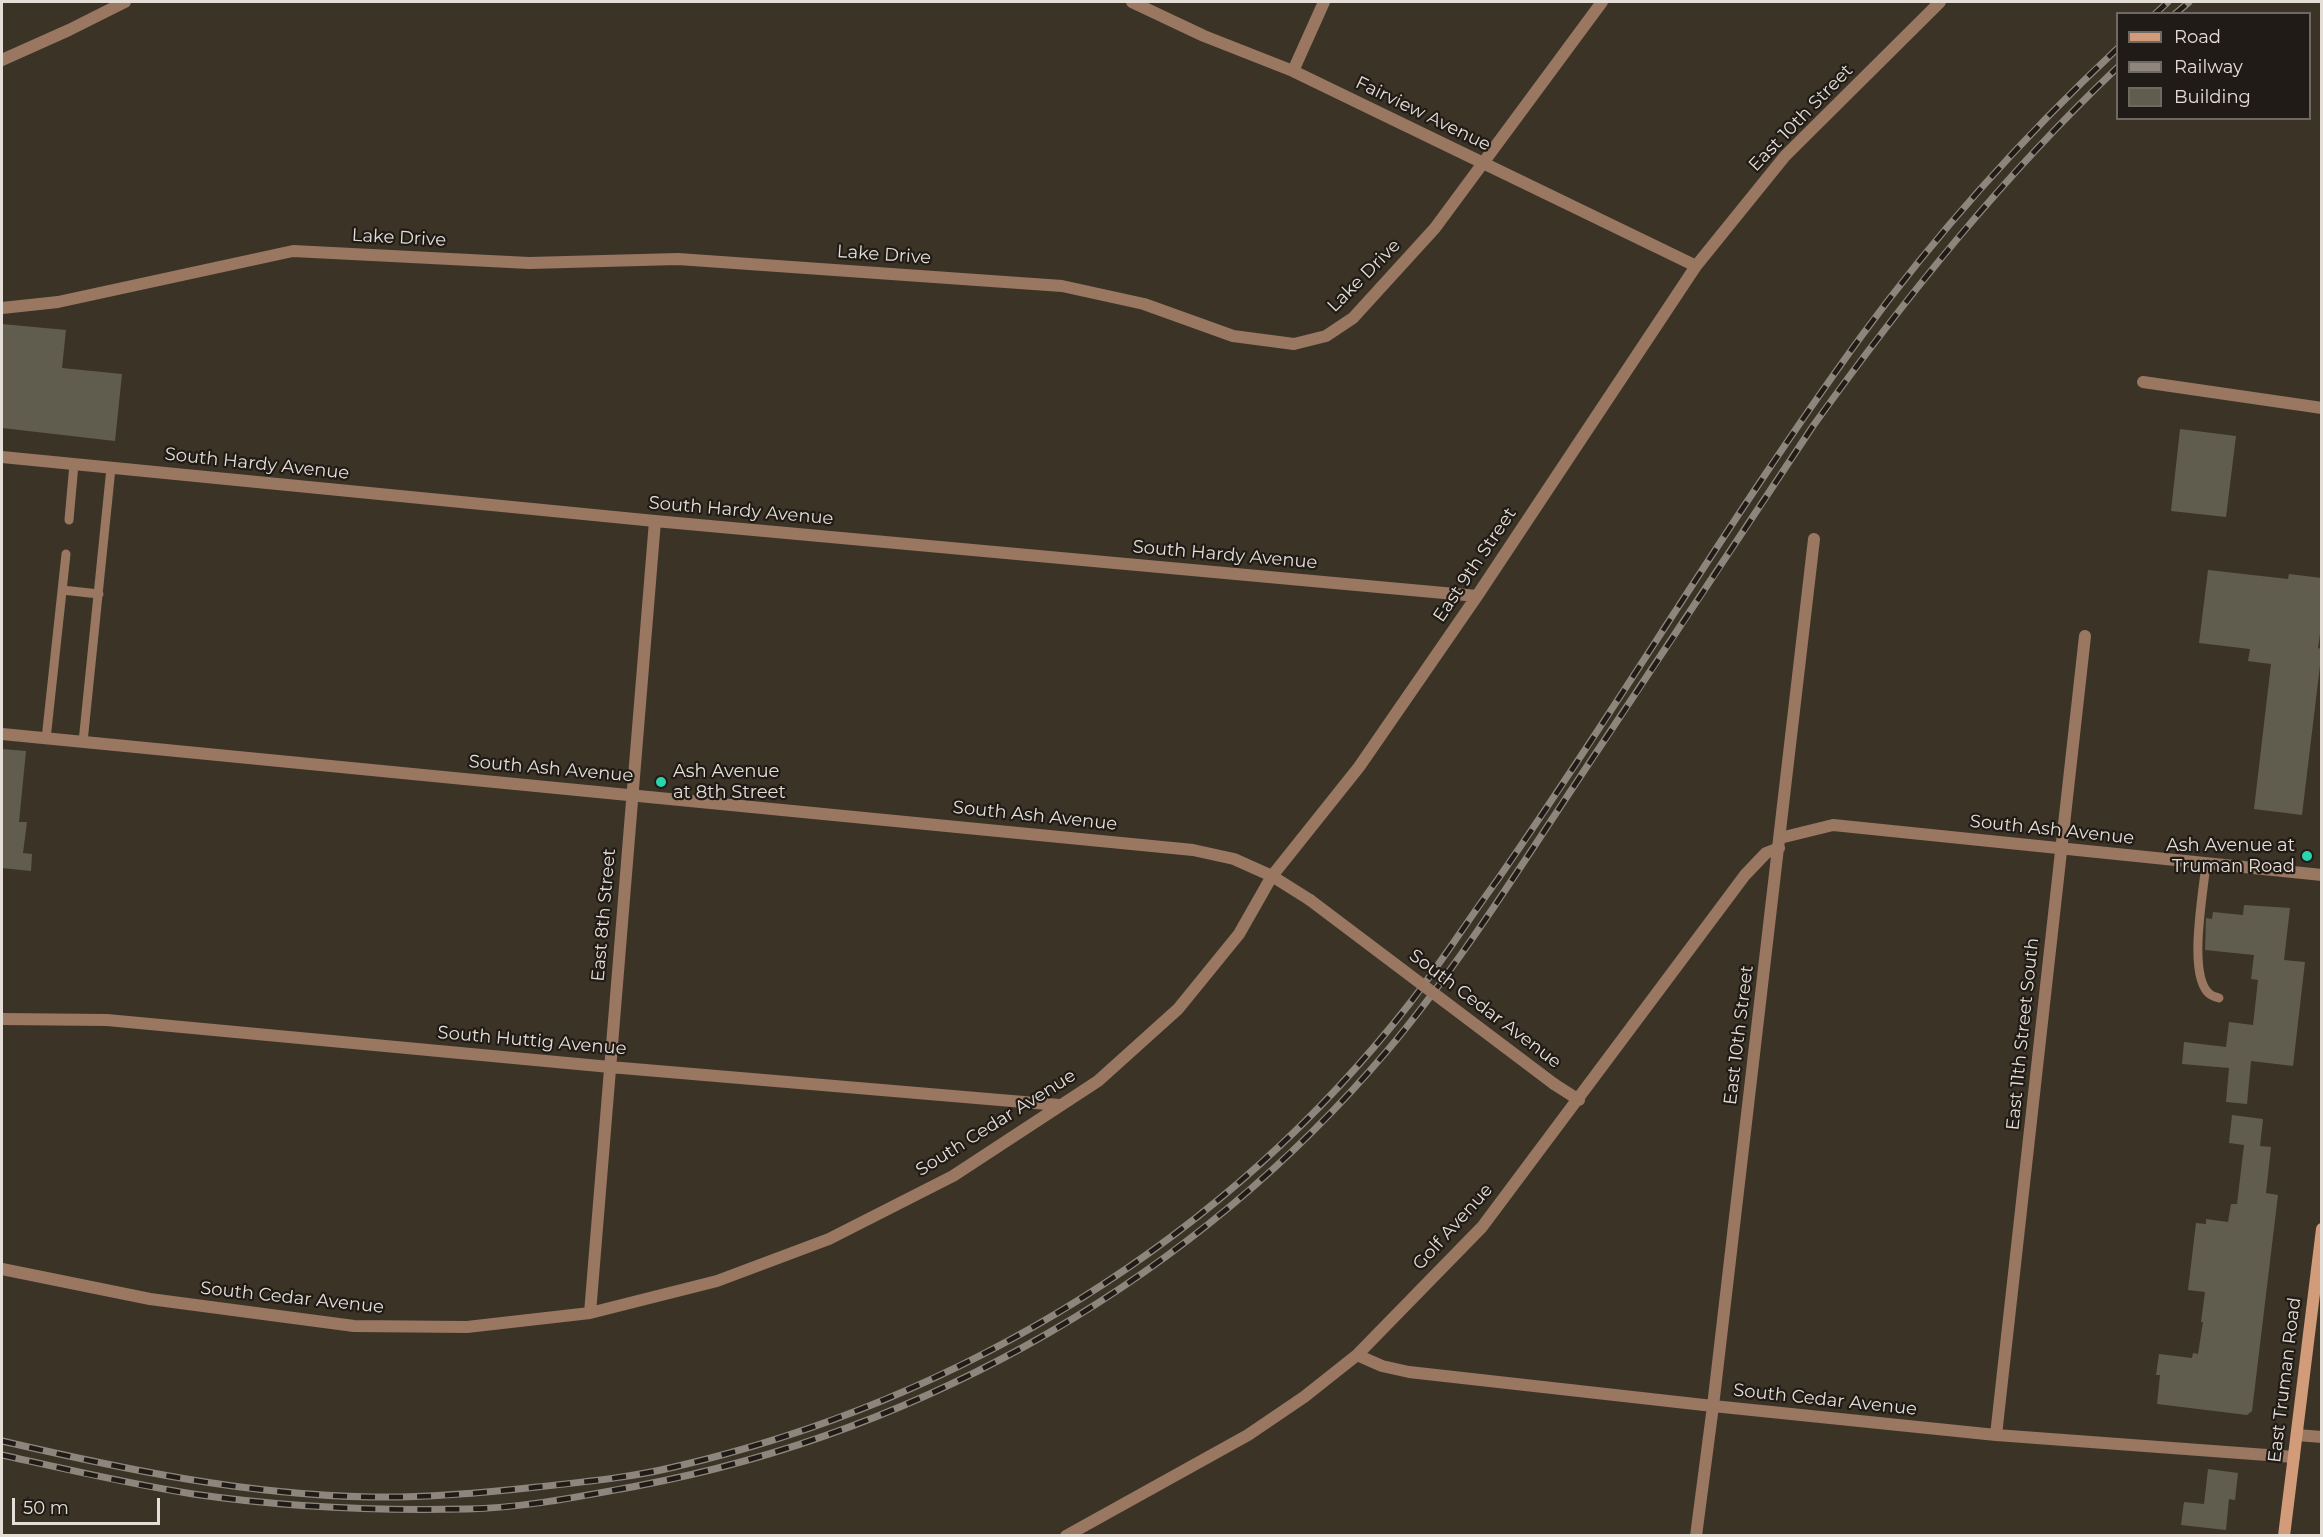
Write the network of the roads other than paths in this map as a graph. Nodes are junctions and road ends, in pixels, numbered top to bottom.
1 (125, 2) edge
2 (1132, 2) edge
3 (1324, 2) edge
4 (1602, 2) edge
5 (1940, 2) edge
6 (2, 60) edge
7 (1293, 71) junction
8 (1484, 162) junction
9 (1696, 266) junction
10 (2, 308) edge
11 (2143, 382) dead end
12 (2322, 408) edge
13 (2, 457) edge
14 (74, 464) junction
15 (111, 468) junction
16 (69, 520) dead end
17 (655, 521) junction
18 (1814, 539) dead end
19 (66, 554) dead end
20 (62, 590) junction
21 (99, 594) junction
22 (1477, 596) junction
23 (2085, 636) dead end
24 (2, 734) edge
25 (46, 739) junction
26 (83, 742) junction
27 (632, 795) junction
28 (1779, 843) junction
29 (2062, 849) junction
30 (2206, 863) junction
31 (2322, 875) edge
32 (1272, 876) junction
33 (2219, 998) dead end
34 (2, 1020) edge
35 (610, 1066) junction
36 (1579, 1100) junction
37 (1059, 1105) junction
38 (2322, 1228) edge
39 (2, 1269) edge
40 (2317, 1310) edge
41 (590, 1313) junction
42 (1357, 1355) junction
43 (1713, 1406) junction
44 (1996, 1435) junction
45 (2297, 1435) junction
46 (2322, 1437) edge
47 (2294, 1457) junction
48 (1066, 1536) edge
49 (1696, 1536) edge
50 (2284, 1536) edge

1 - 6 street
2 - 7 street, Fairview Avenue
3 - 7 street
4 - 8 street, Lake Drive
5 - 9 street, East 10th Street
7 - 8 street, Fairview Avenue
8 - 9 street, Fairview Avenue
8 - 10 street, Lake Drive
9 - 22 street, East 9th Street
11 - 12 street
13 - 14 street, South Hardy Avenue
14 - 15 street, South Hardy Avenue
14 - 16 lane
15 - 17 street, South Hardy Avenue
15 - 21 lane
17 - 22 street, South Hardy Avenue
17 - 27 street, East 8th Street
18 - 28 street, East 10th Street
19 - 20 lane
20 - 21 lane
20 - 25 lane
21 - 26 lane
22 - 32 street, East 9th Street
23 - 29 street, East 11th Street South
24 - 25 street, South Ash Avenue
25 - 26 street, South Ash Avenue
26 - 27 street, South Ash Avenue
27 - 32 street, South Ash Avenue
27 - 35 street, East 8th Street
28 - 29 street, South Ash Avenue
28 - 36 street, Golf Avenue
28 - 43 street, East 10th Street
29 - 30 street, South Ash Avenue
29 - 44 street, East 11th Street South
30 - 31 street, South Ash Avenue
30 - 33 lane
32 - 36 street, South Cedar Avenue, bridge
32 - 37 street, South Cedar Avenue
34 - 35 street, South Huttig Avenue
35 - 37 street, South Huttig Avenue
35 - 41 street, East 8th Street
36 - 42 street, Golf Avenue
37 - 41 street, South Cedar Avenue
38 - 40 main road, East Truman Road
39 - 41 street, South Cedar Avenue
40 - 45 main road, East Truman Road
42 - 43 street, South Cedar Avenue
42 - 48 street, Golf Avenue
43 - 44 street, South Cedar Avenue
43 - 49 street, East 10th Street
44 - 47 street, South Cedar Avenue
45 - 46 street
45 - 47 main road, East Truman Road
47 - 50 main road, East Truman Road

